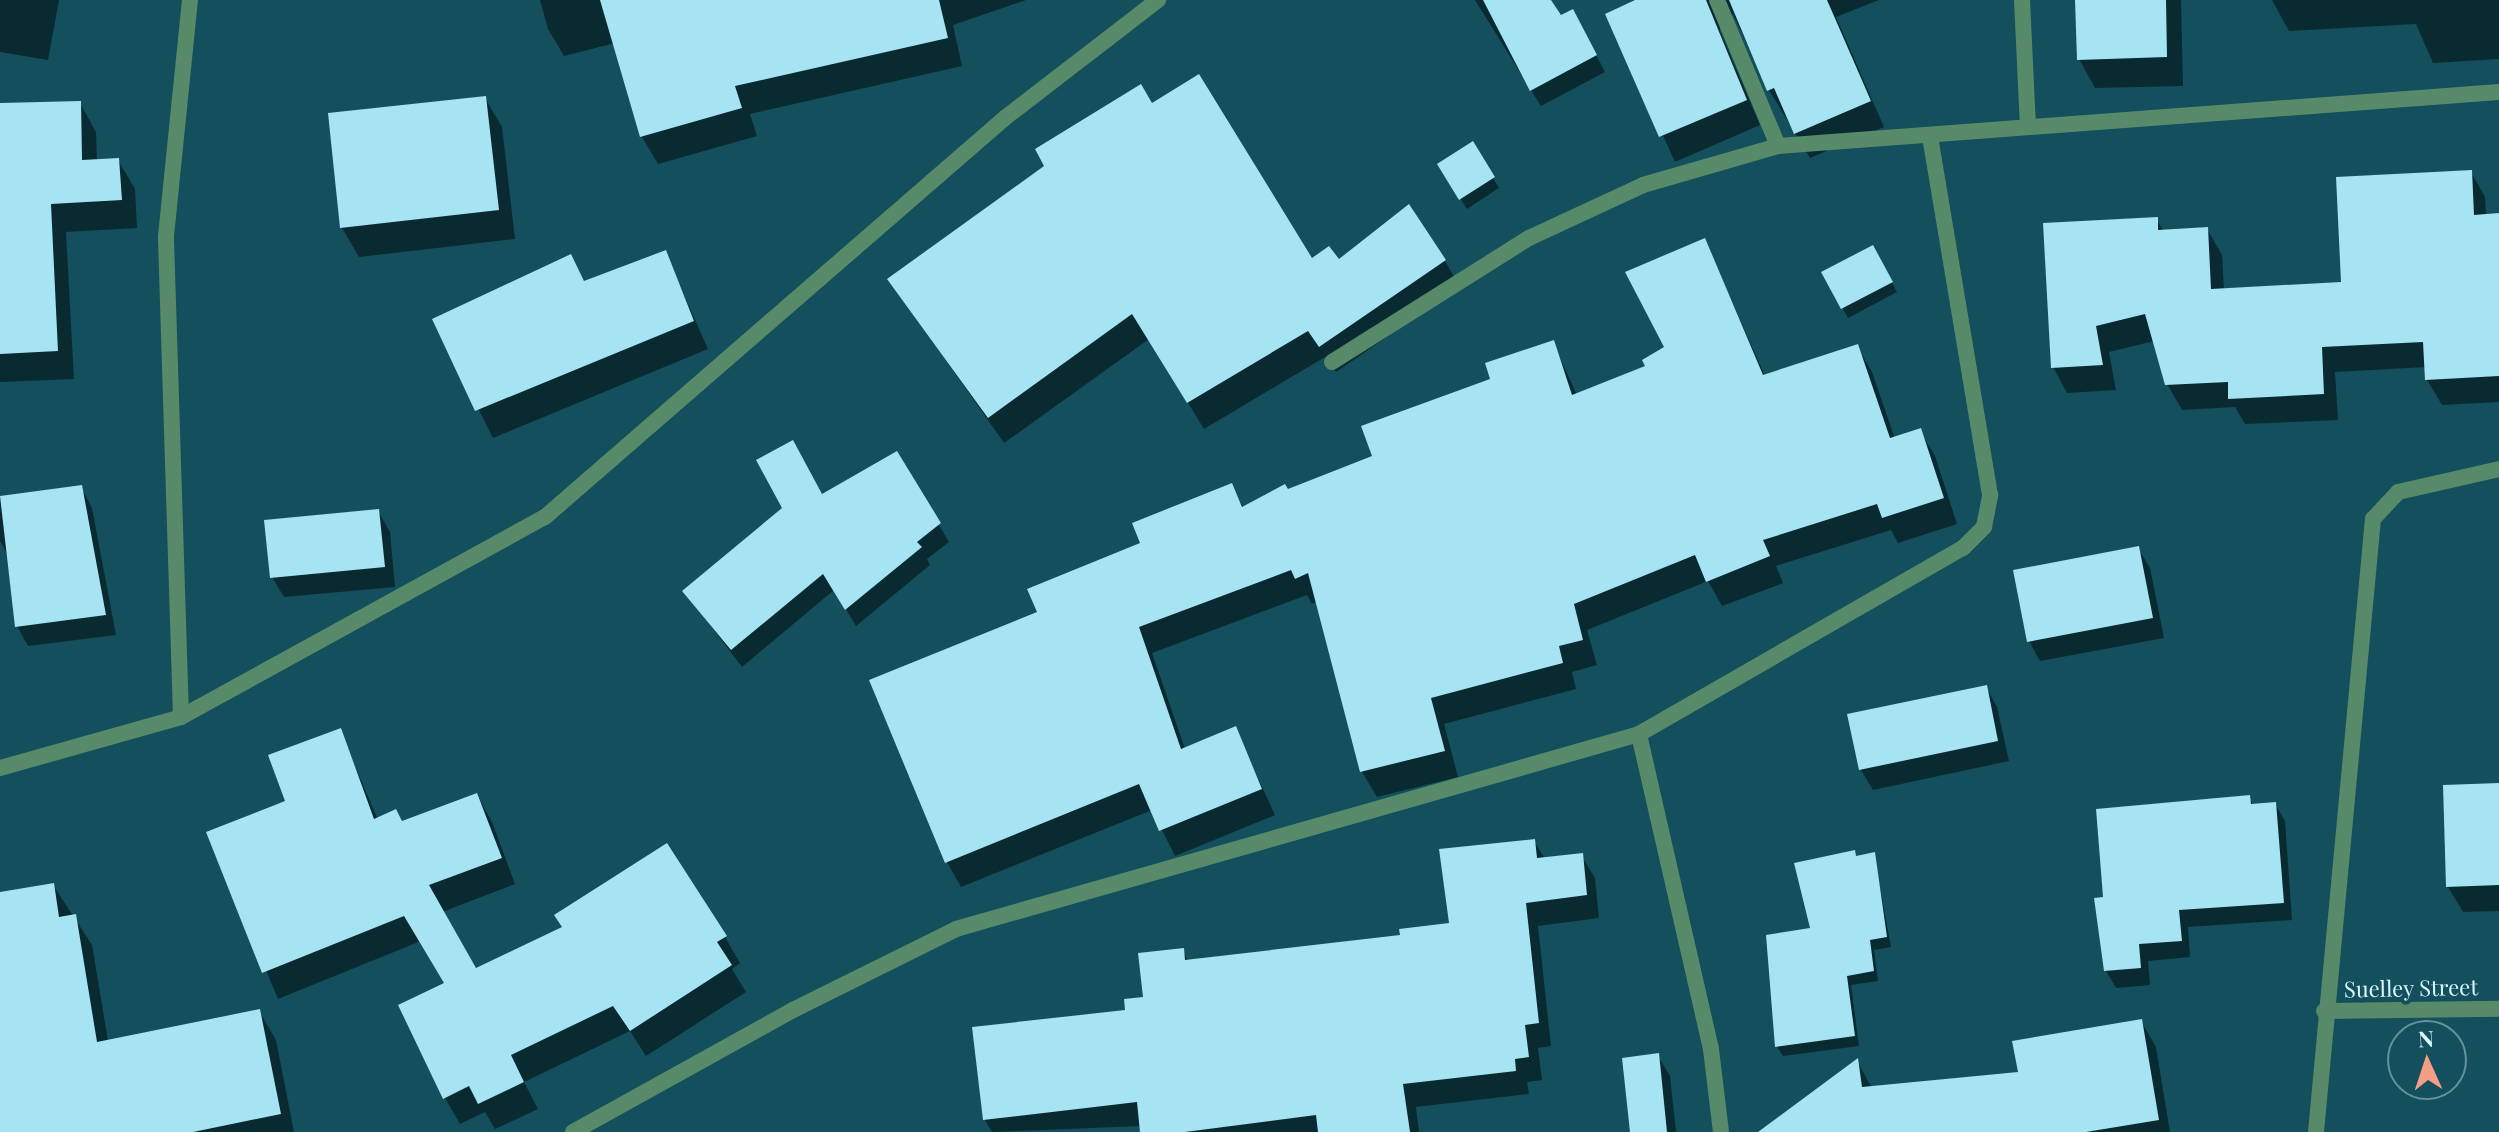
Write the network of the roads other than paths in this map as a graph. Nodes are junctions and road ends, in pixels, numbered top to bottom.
1 (190, 0) edge
2 (1158, 0) edge
3 (1717, 0) edge
4 (2022, 0) edge
5 (2499, 92) edge
6 (2028, 127) junction
7 (1930, 137) junction
8 (1778, 146) junction
9 (1332, 362) dead end
10 (2499, 469) edge
11 (181, 717) junction
12 (1639, 734) junction
13 (0, 768) edge
14 (2499, 1009) edge
15 (2324, 1011) junction
16 (573, 1132) edge
17 (1721, 1132) edge
18 (2316, 1132) edge

1 - 11 street
2 - 11 street
3 - 8 street
4 - 6 street
5 - 6 street
6 - 7 street
7 - 8 street
7 - 12 street
8 - 9 street
10 - 15 street
11 - 13 street
12 - 16 street
12 - 17 street
14 - 15 street, Suelley Street
15 - 18 street

